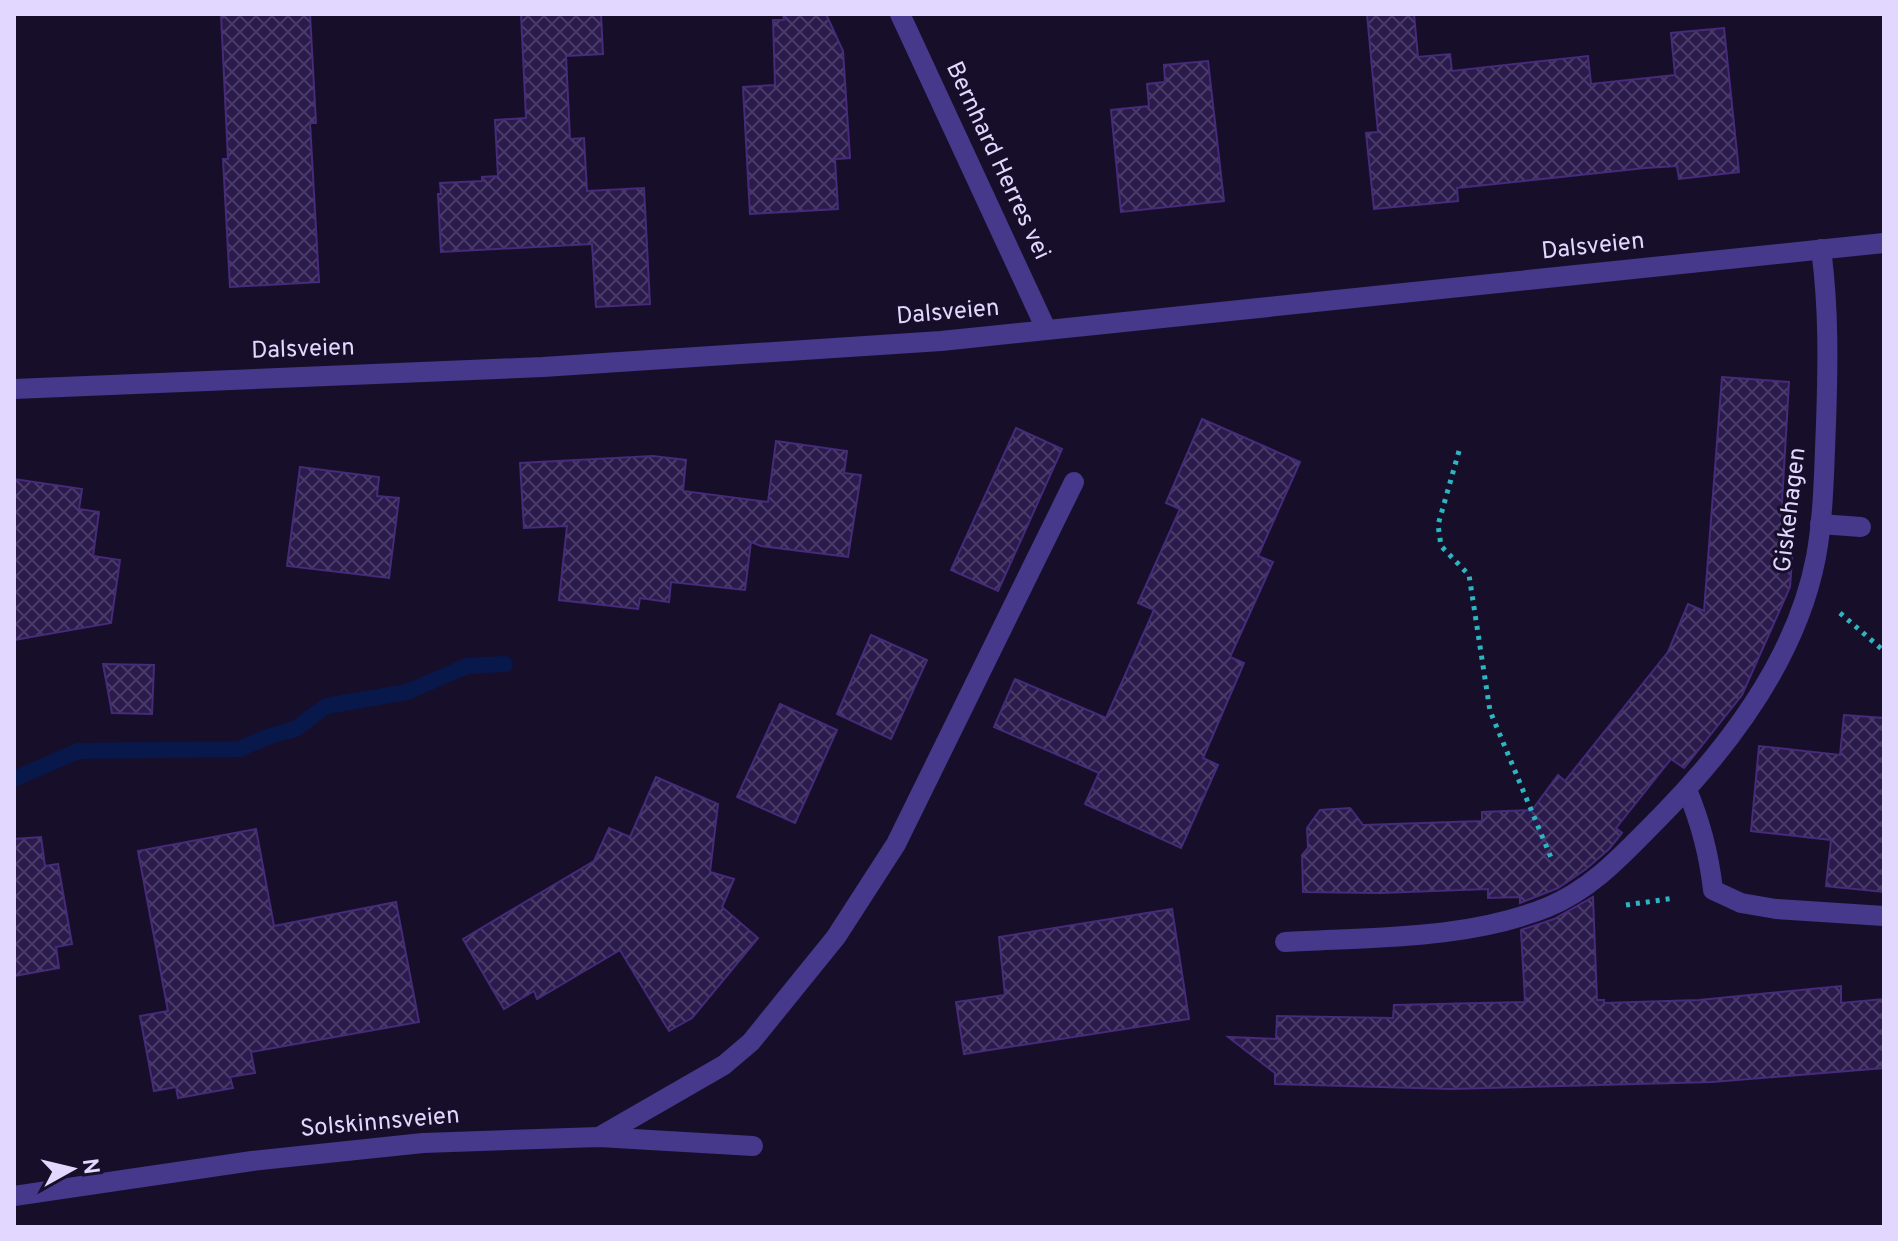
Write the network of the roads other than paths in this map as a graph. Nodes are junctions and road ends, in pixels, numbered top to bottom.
1 (900, 14) edge
2 (1884, 243) edge
3 (1821, 249) junction
4 (1046, 329) junction
5 (14, 389) edge
6 (1074, 482) dead end
7 (1820, 524) junction
8 (1861, 527) dead end
9 (1687, 790) junction
10 (1884, 916) edge
11 (1285, 942) dead end
12 (599, 1137) junction
13 (753, 1146) dead end
14 (14, 1196) edge

1 - 4 street, Bernhard Herres vei
2 - 3 street, Dalsveien
3 - 4 street, Dalsveien
3 - 7 street, Giskehagen
4 - 5 street, Dalsveien
6 - 12 street
7 - 8 street
7 - 9 street, Giskehagen
9 - 10 street
9 - 11 street, Giskehagen
12 - 13 street, Solskinnsveien
12 - 14 street, Solskinnsveien

